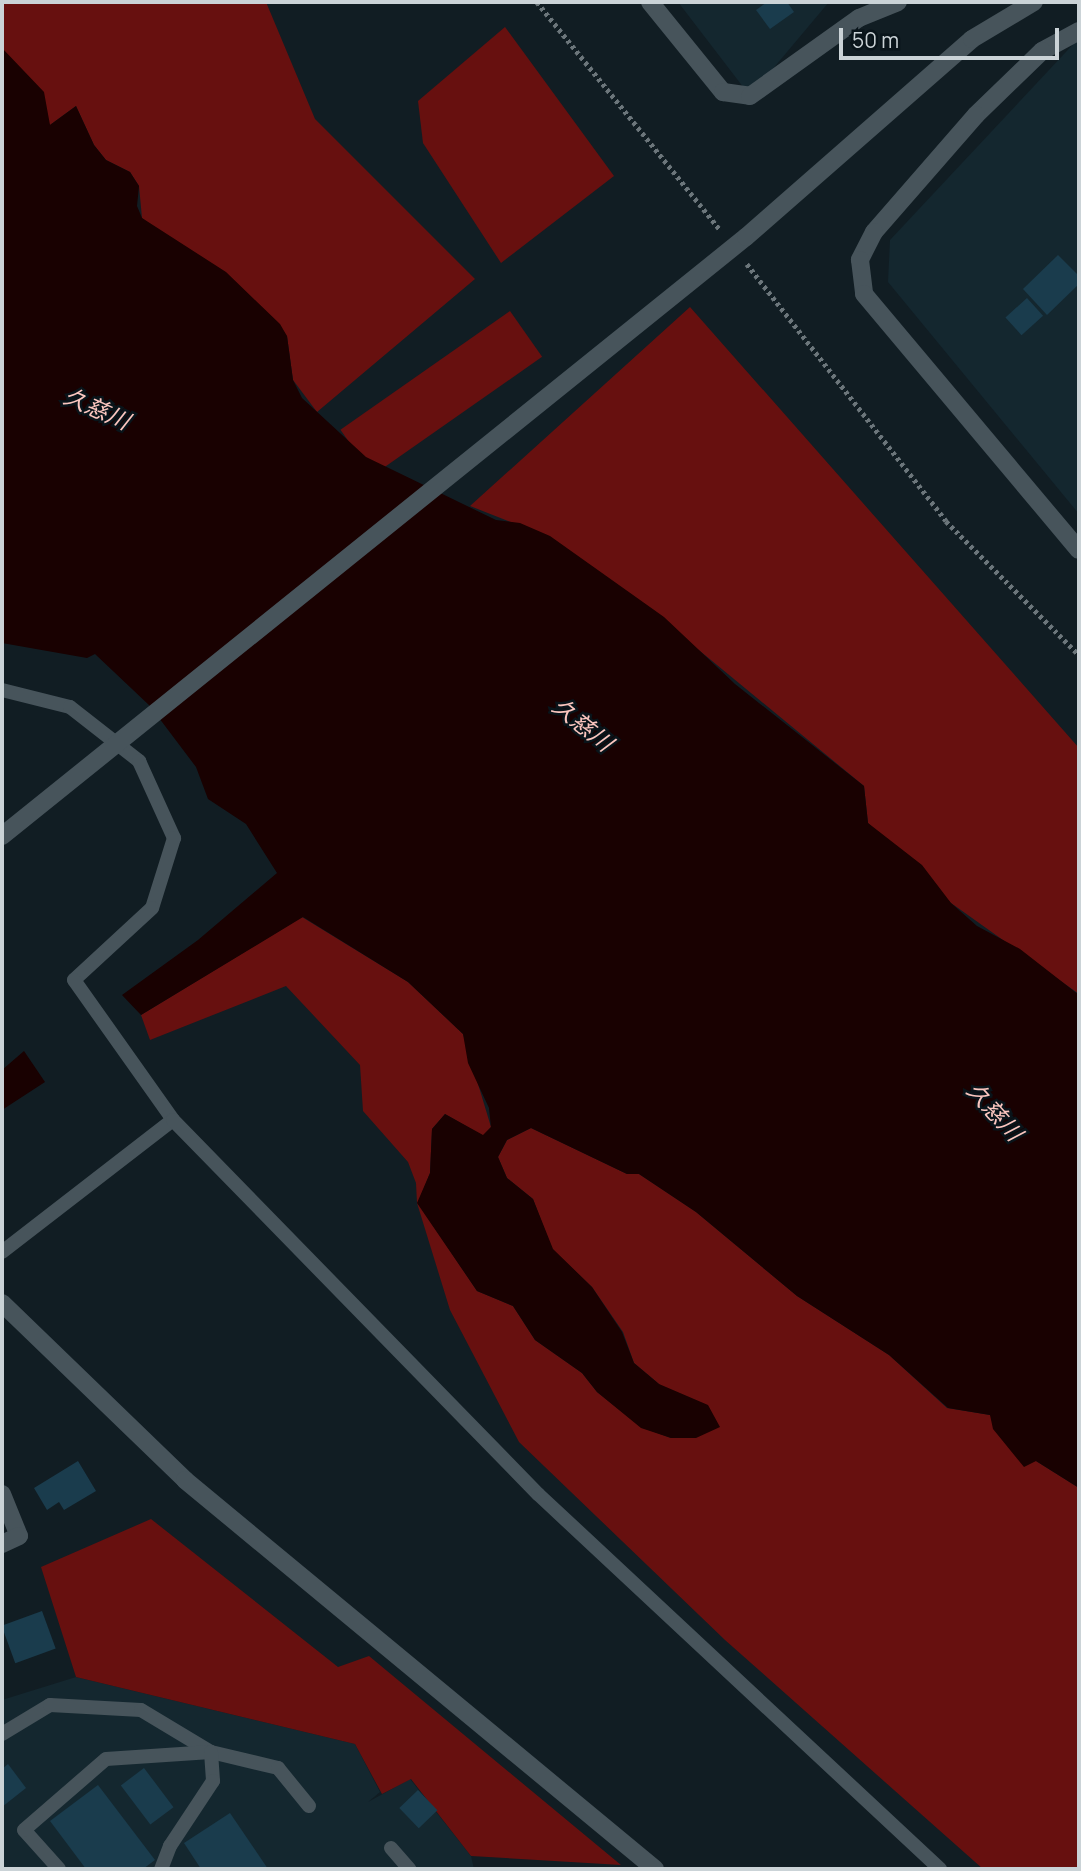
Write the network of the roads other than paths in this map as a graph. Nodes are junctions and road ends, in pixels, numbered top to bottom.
1 (650, 2) edge
2 (898, 2) edge
3 (1034, 2) edge
4 (1079, 31) edge
5 (1079, 550) edge
6 (2, 690) edge
7 (2, 836) edge
8 (173, 1120) junction
9 (2, 1252) edge
10 (2, 1303) edge
11 (2, 1494) edge
12 (2, 1544) edge
13 (2, 1734) edge
14 (211, 1752) junction
15 (309, 1805) dead end
16 (391, 1848) dead end
17 (60, 1869) edge
18 (161, 1869) edge
19 (409, 1869) edge
20 (656, 1869) edge
21 (940, 1869) edge

1 - 2 street
3 - 7 street
4 - 5 street
6 - 8 lane
8 - 9 lane
8 - 21 lane
10 - 20 street
11 - 12 street
13 - 14 lane
14 - 15 lane
14 - 17 lane
14 - 18 lane
16 - 19 lane

